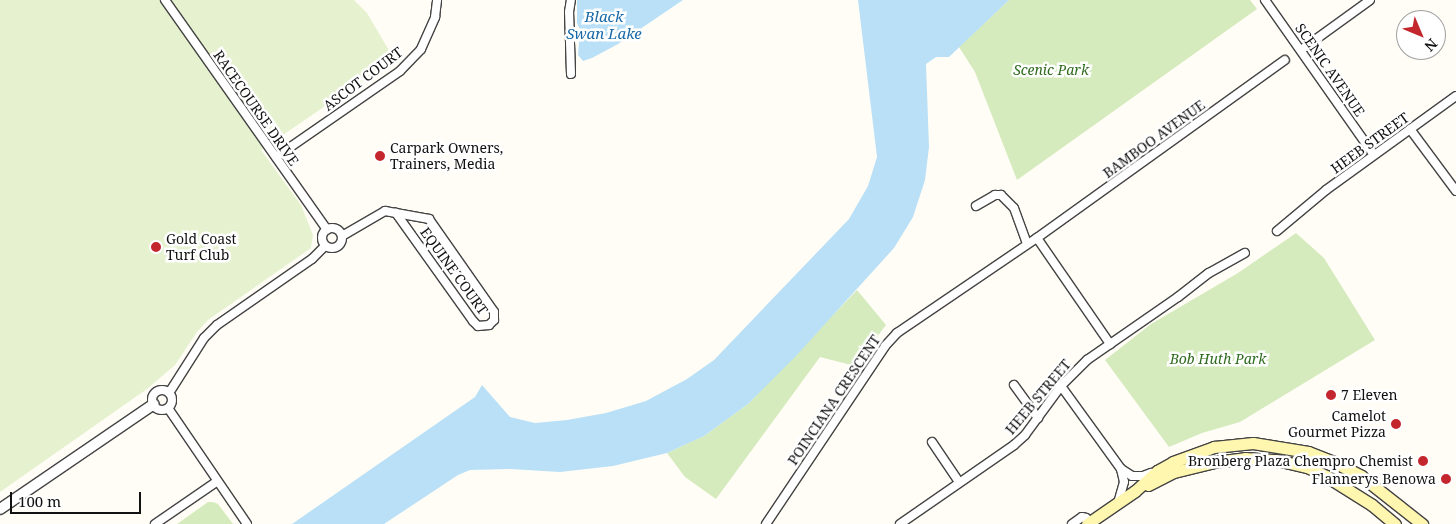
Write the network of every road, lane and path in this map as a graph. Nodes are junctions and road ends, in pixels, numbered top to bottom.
1 (165, 0) edge
2 (437, 0) edge
3 (571, 0) edge
4 (1265, 0) edge
5 (1370, 0) edge
6 (1301, 50) junction
7 (1285, 60) dead end
8 (571, 74) dead end
9 (1456, 96) edge
10 (1410, 129) junction
11 (1374, 155) junction
12 (276, 157) junction
13 (1456, 191) edge
14 (976, 206) dead end
15 (396, 213) junction
16 (327, 230) junction
17 (1276, 231) dead end
18 (342, 236) junction
19 (1037, 238) junction
20 (1027, 244) junction
21 (326, 246) junction
22 (1245, 253) dead end
23 (1110, 344) junction
24 (1014, 385) dead end
25 (1061, 386) junction
26 (169, 393) junction
27 (154, 404) junction
28 (168, 408) junction
29 (1038, 418) junction
30 (932, 442) dead end
31 (1121, 470) junction
32 (1157, 471) junction
33 (216, 482) junction
34 (959, 482) junction
35 (1135, 491) junction
36 (1118, 503) junction
37 (0, 509) edge
38 (1088, 523) edge
39 (155, 524) edge
40 (247, 524) edge
41 (766, 524) edge
42 (900, 524) edge
43 (1072, 524) edge
44 (1395, 524) edge
45 (1422, 524) edge

1 - 12 street, RACECOURSE DRIVE
2 - 12 street, ASCOT COURT
3 - 8 street
4 - 6 street, SCENIC AVENUE
5 - 6 street
6 - 11 street, SCENIC AVENUE
7 - 19 street, BAMBOO AVENUE
9 - 10 street, HEEB STREET
10 - 11 street, HEEB STREET
10 - 13 street
11 - 17 street, HEEB STREET
12 - 16 street, RACECOURSE DRIVE
14 - 20 street
15 - 15 street, EQUINE COURT
15 - 18 street, EQUINE COURT
16 - 18 street
16 - 21 street
18 - 21 street
19 - 20 street, POINCIANA CRESCENT
19 - 23 street
20 - 41 street, POINCIANA CRESCENT
21 - 26 street
22 - 23 street, HEEB STREET
23 - 25 street, HEEB STREET
24 - 29 street
25 - 29 street, HEEB STREET
25 - 31 street
26 - 27 street
26 - 28 street
27 - 28 street
27 - 37 street
28 - 33 street
29 - 34 street, HEEB STREET
30 - 34 street
31 - 32 street
31 - 36 street
32 - 35 main road
32 - 45 main road
33 - 39 street
33 - 40 street
34 - 42 street, HEEB STREET
35 - 36 main road
35 - 44 main road
36 - 38 main road
38 - 43 street

